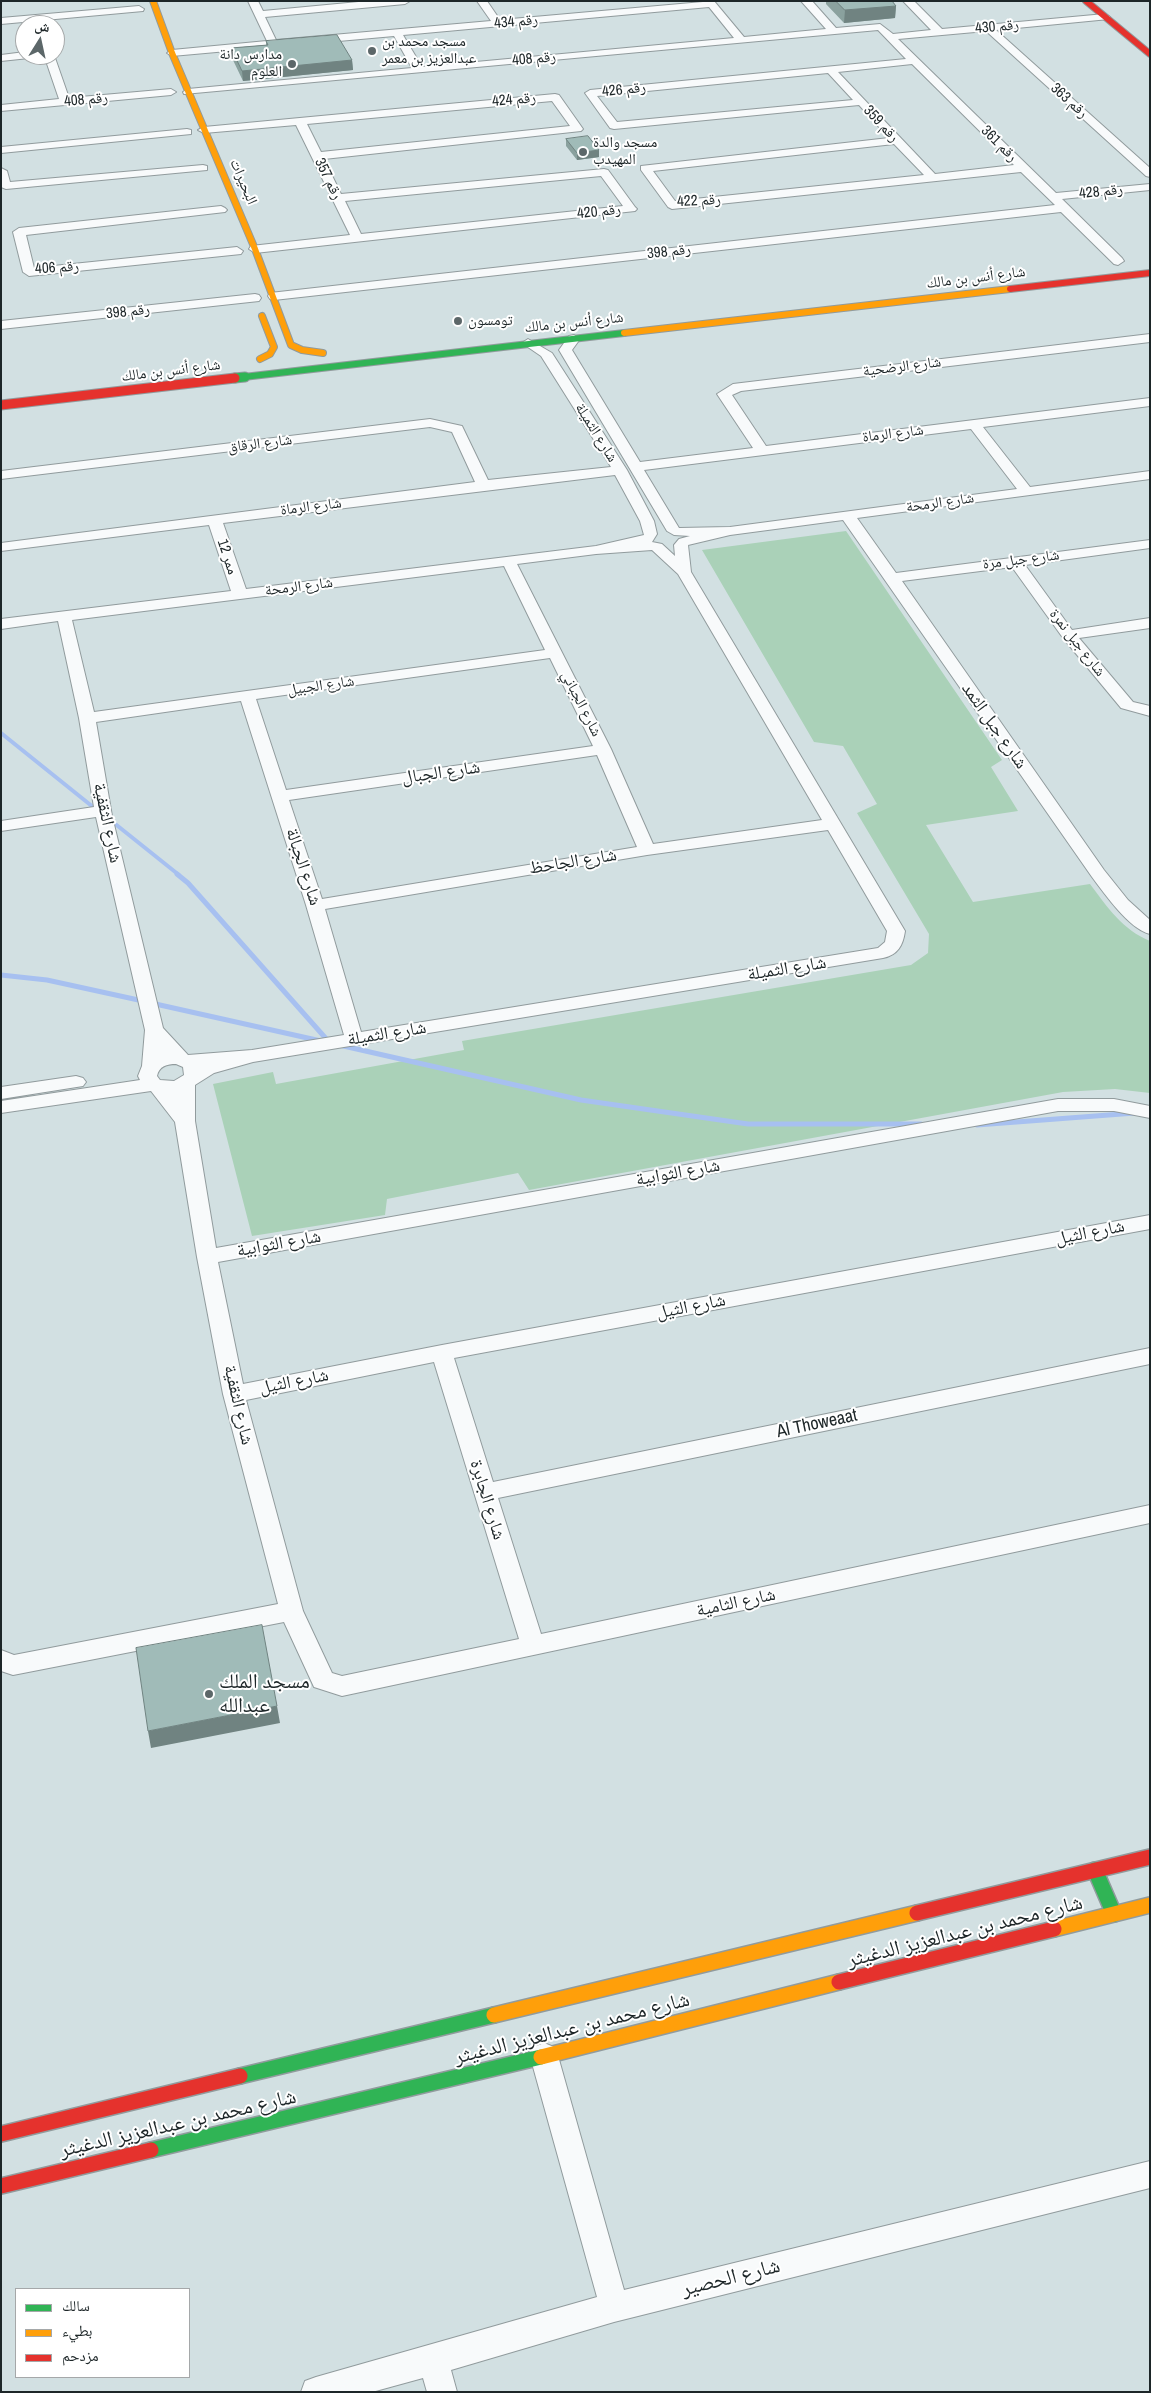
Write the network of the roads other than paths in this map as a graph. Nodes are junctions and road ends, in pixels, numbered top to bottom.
1 (153, 1) edge
2 (253, 1) edge
3 (405, 1) edge
4 (482, 1) edge
5 (806, 1) edge
6 (908, 1) edge
7 (1086, 1) edge
8 (1104, 1) edge
9 (710, 3) edge
10 (139, 9) edge
11 (260, 14) junction
12 (1105, 17) junction
13 (65, 18) edge
14 (1, 21) edge
15 (15, 21) edge
16 (497, 24) junction
17 (880, 26) joint
18 (988, 28) junction
19 (833, 31) junction
20 (940, 32) junction
21 (397, 33) junction
22 (890, 37) junction
23 (741, 40) junction
24 (1150, 40) edge
25 (273, 44) junction
26 (156, 53) dead end
27 (171, 53) junction
28 (1150, 54) edge
29 (15, 56) edge
30 (1, 58) edge
31 (915, 61) junction
32 (53, 65) edge
33 (419, 70) junction
34 (831, 70) junction
35 (165, 77) dead end
36 (188, 92) junction
37 (172, 96) joint
38 (64, 102) junction
39 (861, 102) junction
40 (1, 108) edge
41 (300, 121) junction
42 (204, 130) junction
43 (187, 132) dead end
44 (897, 140) junction
45 (1, 150) edge
46 (317, 156) junction
47 (203, 167) dead end
48 (1023, 168) junction
49 (1, 171) edge
50 (1150, 174) edge
51 (932, 177) junction
52 (1150, 187) edge
53 (1052, 197) junction
54 (337, 198) junction
55 (1064, 208) junction
56 (221, 210) dead end
57 (357, 238) junction
58 (255, 249) junction
59 (237, 251) dead end
60 (1134, 260) dead end
61 (1118, 262) junction
62 (1100, 263) dead end
63 (1150, 273) edge
64 (876, 293) dead end
65 (254, 294) joint
66 (274, 296) junction
67 (803, 300) dead end
68 (894, 303) junction
69 (804, 313) junction
70 (1, 325) edge
71 (288, 335) junction
72 (270, 336) junction
73 (1150, 338) edge
74 (574, 339) junction
75 (528, 343) junction
76 (1150, 402) edge
77 (1, 405) edge
78 (974, 424) junction
79 (762, 451) junction
80 (636, 467) junction
81 (620, 470) junction
82 (1, 475) edge
83 (1150, 475) edge
84 (483, 485) junction
85 (1026, 492) junction
86 (847, 516) junction
87 (215, 520) junction
88 (680, 538) junction
89 (652, 542) junction
90 (1150, 544) edge
91 (1, 547) edge
92 (1015, 561) junction
93 (509, 562) junction
94 (684, 572) junction
95 (893, 578) junction
96 (240, 594) junction
97 (64, 616) junction
98 (1150, 623) edge
99 (1, 624) edge
100 (1068, 635) junction
101 (555, 653) junction
102 (247, 696) junction
103 (1150, 711) edge
104 (87, 718) junction
105 (603, 749) junction
106 (279, 796) junction
107 (104, 811) junction
108 (831, 824) junction
109 (1, 826) edge
110 (647, 850) junction
111 (315, 905) junction
112 (1150, 929) edge
113 (154, 1030) junction
114 (354, 1040) junction
115 (252, 1056) junction
116 (183, 1060) junction
117 (152, 1077) junction
118 (188, 1081) junction
119 (125, 1082) junction
120 (1, 1093) edge
121 (1, 1107) edge
122 (1150, 1112) edge
123 (185, 1121) junction
124 (1150, 1222) edge
125 (207, 1257) junction
126 (442, 1353) junction
127 (1150, 1356) edge
128 (234, 1394) junction
129 (484, 1492) junction
130 (1150, 1514) edge
131 (291, 1611) junction
132 (533, 1646) junction
133 (7, 1663) edge
134 (323, 1680) joint
135 (1150, 1857) edge
136 (1095, 1870) junction
137 (1150, 1905) edge
138 (1114, 1914) junction
139 (544, 2056) junction
140 (1, 2134) edge
141 (1150, 2174) edge
142 (1, 2186) edge
143 (614, 2307) junction
144 (433, 2360) junction
145 (316, 2392) edge
146 (442, 2392) edge

1 - 27 street, البحيرات
2 - 11 street
3 - 11 street
4 - 16 street
5 - 19 street
6 - 20 street
7 - 12 street
8 - 24 street
9 - 16 street, رقم 434
9 - 23 street
10 - 13 street
11 - 25 street
12 - 18 street, رقم 430
12 - 28 street
14 - 15 street
16 - 21 street, رقم 434
17 - 19 street, رقم 408
17 - 22 street, رقم 361
18 - 20 street, رقم 430
18 - 50 street, رقم 363
19 - 23 street, رقم 408
20 - 22 street, رقم 430
21 - 25 street, رقم 434
21 - 33 street
22 - 31 street, رقم 361
23 - 33 street, رقم 408
25 - 27 street, رقم 434
26 - 27 street
27 - 36 street, البحيرات
29 - 30 street
31 - 34 street, رقم 426
31 - 48 street, رقم 361
32 - 38 street
33 - 36 street, رقم 408
34 - 39 street, رقم 359
34 - 39 street, رقم 426
35 - 37 street
36 - 42 street, البحيرات
37 - 38 street, رقم 408
38 - 40 street, رقم 408
39 - 44 street, رقم 359
41 - 42 street, رقم 424
41 - 46 street, رقم 357
41 - 46 street, رقم 424
42 - 58 street, البحيرات
43 - 45 street
44 - 51 street, رقم 359
44 - 51 street, رقم 422
46 - 54 street, رقم 357
47 - 49 street
48 - 51 street, رقم 422
48 - 53 street, رقم 361
52 - 53 street, رقم 428
53 - 55 street, رقم 361
54 - 57 street, رقم 357
54 - 57 street, رقم 420
55 - 61 street, رقم 361
55 - 66 street, رقم 398
56 - 59 street, رقم 406
57 - 58 street, رقم 420
58 - 66 street, البحيرات
60 - 61 street
61 - 62 street
63 - 68 street, شارع أنس بن مالك
64 - 68 street
65 - 70 street, رقم 398
65 - 72 street
66 - 71 street, البحيرات
67 - 69 street
68 - 69 street, شارع أنس بن مالك
69 - 74 street, شارع أنس بن مالك
71 - 72 street
71 - 72 street, البحيرات
73 - 79 street, شارع الرضحية
74 - 75 street, شارع أنس بن مالك
74 - 80 street, شارع الثميلة
75 - 77 street, شارع أنس بن مالك
75 - 81 street, شارع الثميلة
76 - 78 street, شارع الرماة
78 - 79 street, شارع الرماة
78 - 85 street
79 - 80 street, شارع الرماة
80 - 88 street, شارع الثميلة
81 - 84 street, شارع الرماة
81 - 89 street, شارع الثميلة
82 - 84 street, شارع الرقاق
83 - 85 street, شارع الرمحة
84 - 87 street, شارع الرماة
85 - 86 street, شارع الرمحة
86 - 88 street, شارع الرمحة
86 - 95 street, شارع جبل الثمد
87 - 91 street, شارع الرماة
87 - 96 street, ممر 12
88 - 89 street, شارع الرمحة
88 - 94 street
89 - 93 street, شارع الرمحة
89 - 94 street
90 - 92 street, شارع جبل مرة
92 - 95 street, شارع جبل مرة
92 - 100 street, شارع جبل نمرة
93 - 96 street, شارع الرمحة
93 - 101 street, شارع الجباني
94 - 108 street, شارع الثميلة
95 - 112 street, شارع جبل الثمد
96 - 97 street, شارع الرمحة
97 - 99 street, شارع الرمحة
97 - 104 street, شارع الثقفية
98 - 100 street
100 - 103 street, شارع جبل نمرة
101 - 102 street, شارع الجبيل
101 - 105 street, شارع الجباني
102 - 104 street, شارع الجبيل
102 - 106 street, شارع الجبالة
104 - 107 street, شارع الثقفية
105 - 106 street, شارع الجبال
105 - 110 street, شارع الجباني
106 - 111 street, شارع الجبالة
107 - 109 street
107 - 113 street, شارع الثقفية
108 - 110 street, شارع الجاحظ
108 - 114 street, شارع الثميلة
110 - 111 street, شارع الجاحظ
111 - 114 street, شارع الجبالة
113 - 116 street
113 - 117 street
114 - 115 street, شارع الثميلة
115 - 116 street
115 - 118 street
116 - 117 street
116 - 118 street, شارع الثقفية
117 - 118 street
117 - 119 street
117 - 123 street
118 - 123 street, شارع الثقفية
119 - 120 street
119 - 121 street
122 - 125 street, شارع الثوابية
123 - 125 street, شارع الثقفية
124 - 126 street, شارع الثيل
125 - 128 street, شارع الثقفية
126 - 128 street, شارع الثيل
126 - 129 street, شارع الجابرة
127 - 129 street, Al Thoweaat
128 - 131 street, شارع الثقفية
129 - 132 street, شارع الجابرة
130 - 132 street, شارع الثامية
131 - 133 street
131 - 134 street, شارع الثقفية
132 - 134 street, شارع الثامية
135 - 136 street, شارع محمد بن عبدالعزيز الدغيثر
136 - 138 street
136 - 140 street, شارع محمد بن عبدالعزيز الدغيثر
137 - 138 street, شارع محمد بن عبدالعزيز الدغيثر
138 - 139 street, شارع محمد بن عبدالعزيز الدغيثر
139 - 142 street, شارع محمد بن عبدالعزيز الدغيثر
139 - 143 street
141 - 143 street, شارع الحصير
143 - 144 street, شارع الحصير
144 - 145 street, شارع الحصير
144 - 146 street

